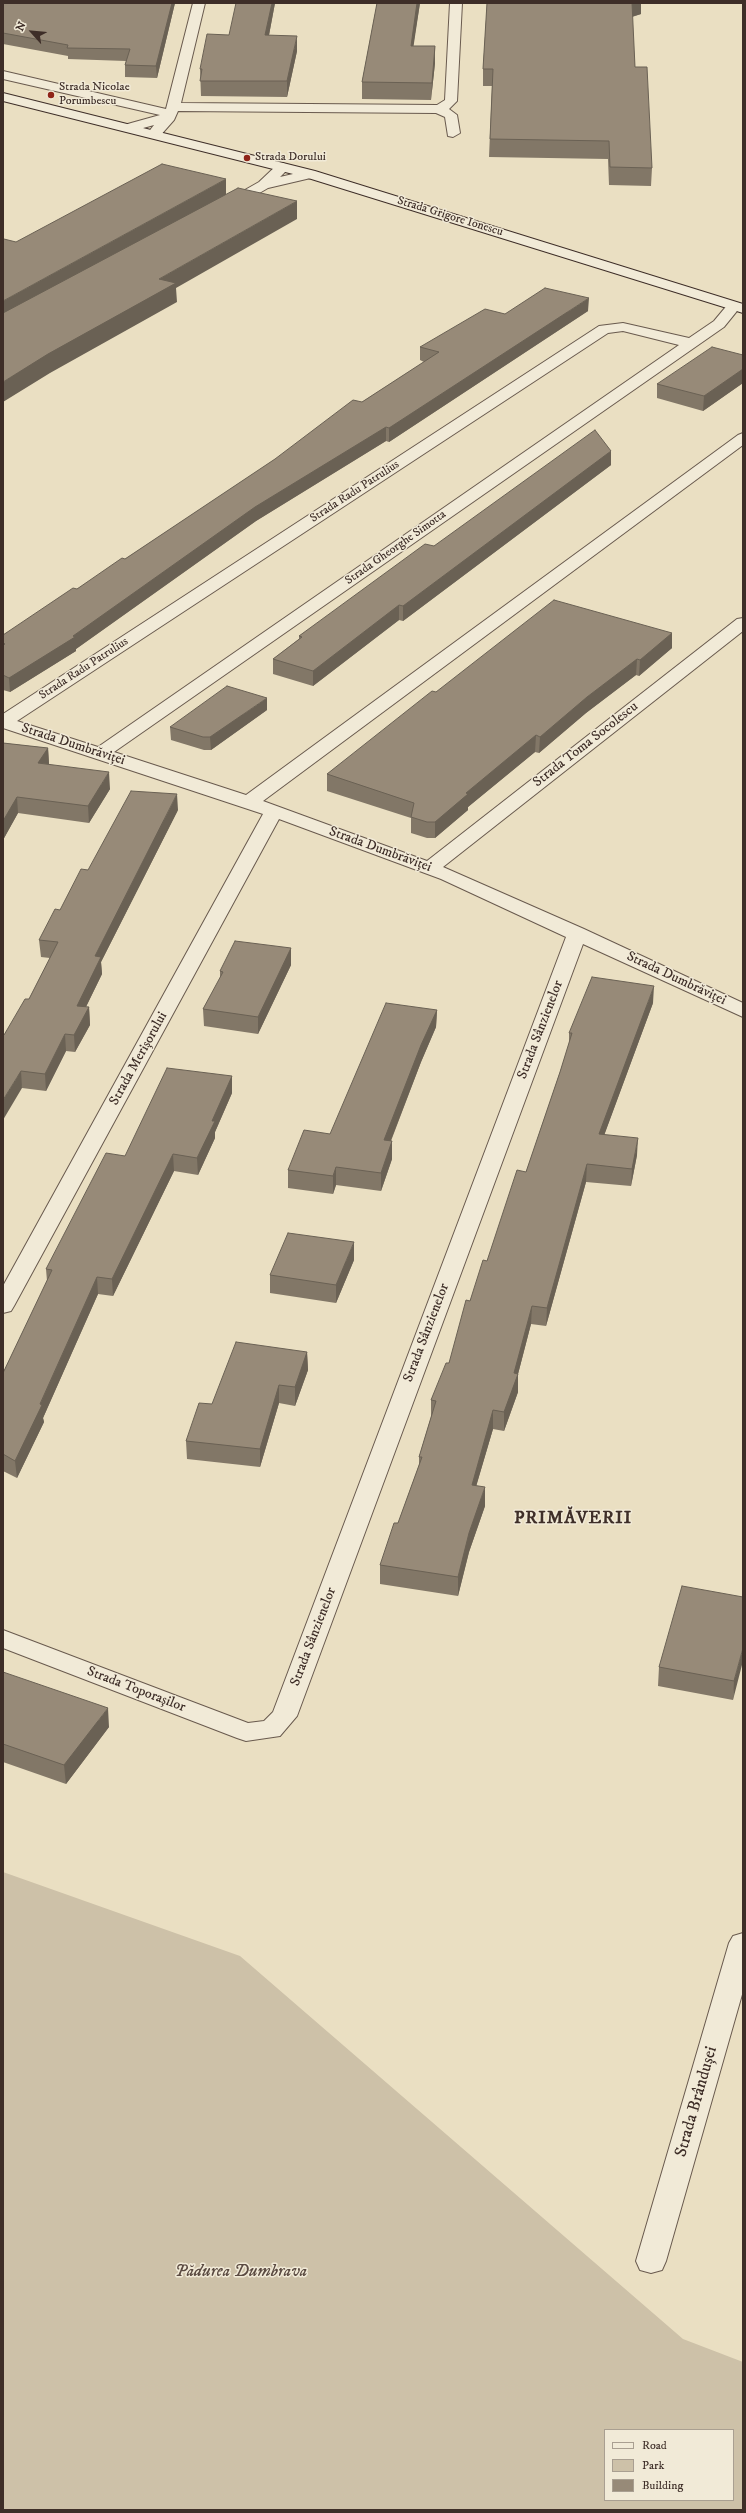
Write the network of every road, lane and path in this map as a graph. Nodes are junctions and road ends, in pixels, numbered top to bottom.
1 (199, 3) edge
2 (456, 3) edge
3 (3, 74) edge
4 (3, 98) edge
5 (438, 109) junction
6 (171, 113) junction
7 (129, 128) junction
8 (154, 134) junction
9 (453, 134) dead end
10 (283, 167) junction
11 (310, 174) junction
12 (264, 185) junction
13 (216, 212) edge
14 (739, 307) edge
15 (743, 319) edge
16 (719, 324) junction
17 (690, 343) junction
18 (743, 438) edge
19 (743, 623) edge
20 (3, 722) edge
21 (101, 753) junction
22 (249, 802) junction
23 (274, 811) junction
24 (429, 868) junction
25 (577, 933) junction
26 (743, 1011) edge
27 (3, 1306) edge
28 (3, 1639) edge
29 (271, 1730) joint
30 (743, 1943) edge
31 (651, 2261) dead end

1 - 6 street
2 - 5 street
3 - 6 street, Strada Grigore Ionescu
4 - 7 street, Strada Grigore Ionescu
5 - 6 street, Strada Grigore Ionescu
5 - 9 street
6 - 7 street, Strada Grigore Ionescu
6 - 8 street
7 - 8 street, Strada Grigore Ionescu
8 - 10 street, Strada Grigore Ionescu
10 - 11 street, Strada Grigore Ionescu
10 - 12 street
11 - 12 street
11 - 14 street, Strada Grigore Ionescu
12 - 13 street
14 - 16 street
15 - 16 street
16 - 17 street
17 - 20 street, Strada Radu Patrulius
17 - 21 street, Strada Gheorghe Simotta
18 - 22 street
19 - 24 street, Strada Toma Socolescu
20 - 21 street, Strada Dumbrăviței
21 - 22 street, Strada Dumbrăviței
22 - 23 street, Strada Dumbrăviței
23 - 24 street, Strada Dumbrăviței
23 - 27 street, Strada Merișorului
24 - 25 street, Strada Dumbrăviței
25 - 26 street, Strada Dumbrăviței
25 - 29 street, Strada Sânzienelor
28 - 29 street, Strada Toporașilor
30 - 31 street, Strada Brândușei

